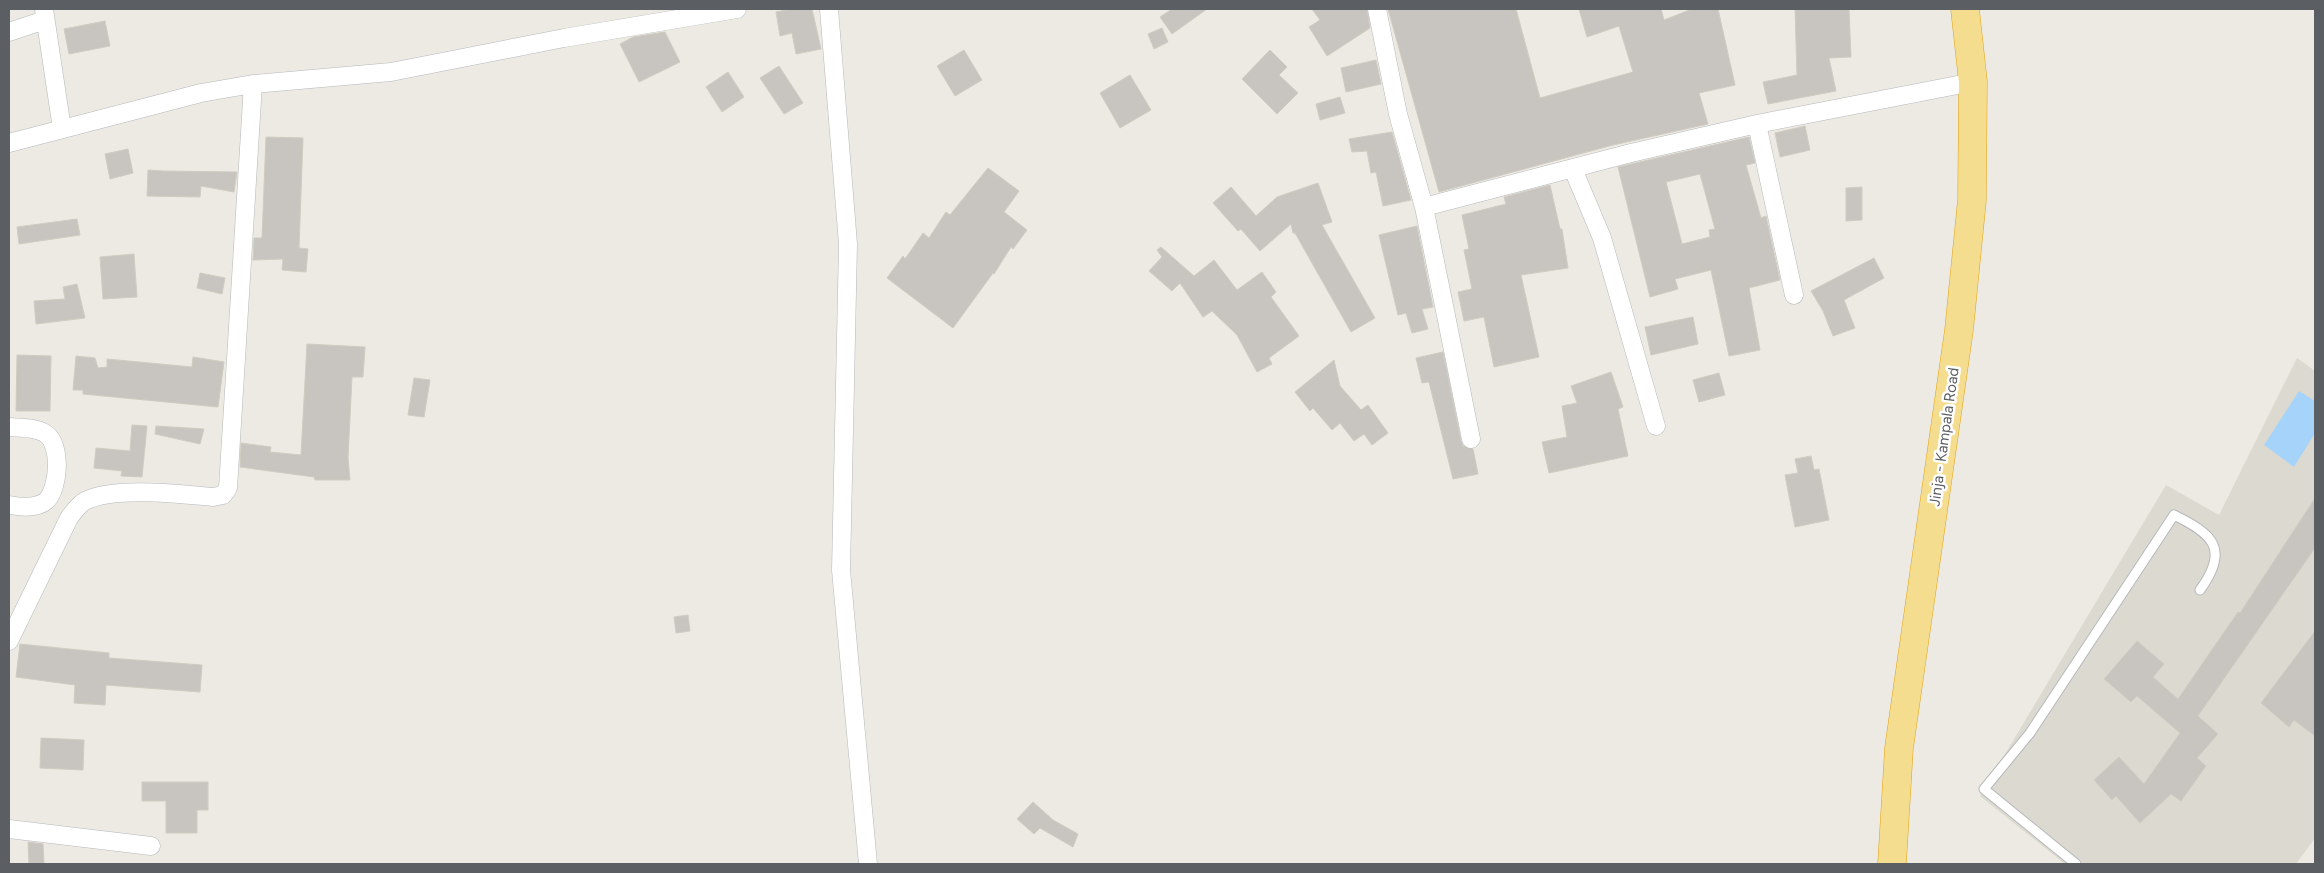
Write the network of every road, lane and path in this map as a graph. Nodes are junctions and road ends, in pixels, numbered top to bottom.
1 (737, 9) edge
2 (829, 9) edge
3 (1377, 9) edge
4 (1965, 9) edge
5 (45, 15) edge
6 (9, 32) edge
7 (1973, 82) junction
8 (253, 84) junction
9 (1758, 124) junction
10 (62, 129) junction
11 (9, 143) edge
12 (1573, 169) junction
13 (1424, 207) junction
14 (1794, 295) dead end
15 (1656, 426) dead end
16 (9, 427) edge
17 (1471, 439) dead end
18 (9, 505) edge
19 (2200, 590) dead end
20 (9, 641) edge
21 (9, 829) edge
22 (152, 846) dead end
23 (868, 864) edge
24 (1892, 864) edge
25 (2076, 864) edge

1 - 8 street
2 - 23 street
3 - 13 street
4 - 7 highway, Jinja - Kampala Road
5 - 6 street
5 - 10 street
7 - 9 street
7 - 24 highway, Jinja - Kampala Road
8 - 10 street
8 - 20 street
9 - 12 street
9 - 14 street
10 - 11 street
12 - 13 street
12 - 15 street
13 - 17 street
16 - 18 street
19 - 25 lane
21 - 22 street

